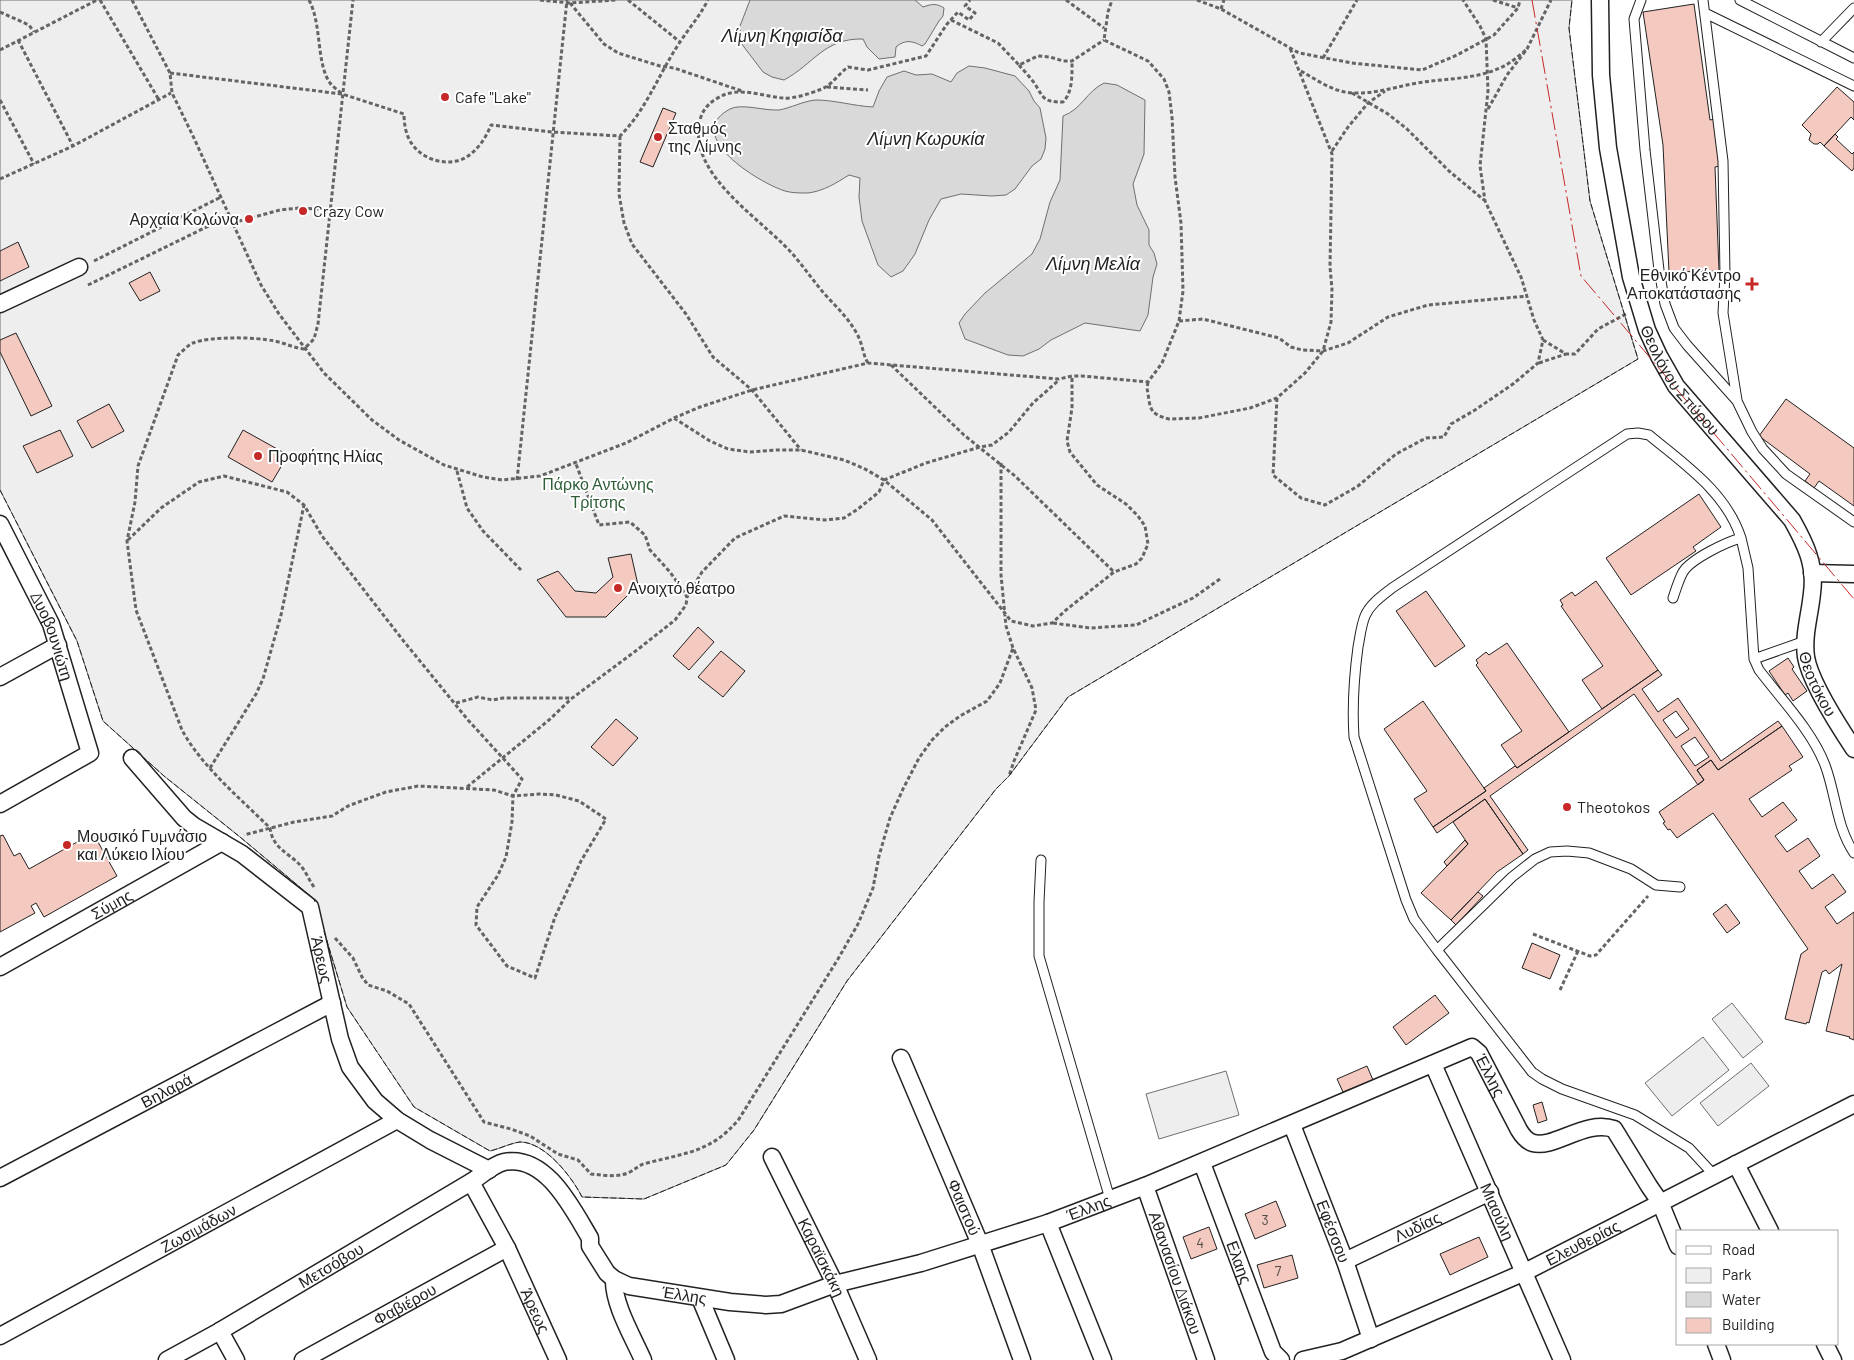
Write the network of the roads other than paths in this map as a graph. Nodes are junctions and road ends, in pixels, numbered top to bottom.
1 (1600, 0) edge
2 (1641, 0) edge
3 (1703, 0) edge
4 (1740, 0) edge
5 (1854, 8) edge
6 (1705, 13) junction
7 (1821, 42) junction
8 (1854, 58) edge
9 (1854, 86) edge
10 (79, 268) road end
11 (0, 304) edge
12 (1737, 401) junction
13 (1854, 522) edge
14 (0, 524) edge
15 (1741, 538) junction
16 (1812, 573) junction
17 (1854, 574) edge
18 (1673, 598) dead end
19 (1805, 641) junction
20 (58, 645) junction
21 (1754, 659) junction
22 (0, 677) edge
23 (1854, 749) edge
24 (132, 758) dead end
25 (0, 804) edge
26 (222, 842) junction
27 (1854, 853) edge
28 (1041, 860) dead end
29 (1680, 887) dead end
30 (1437, 950) junction
31 (0, 967) edge
32 (332, 1003) junction
33 (901, 1058) dead end
34 (1433, 1064) junction
35 (1854, 1104) edge
36 (396, 1120) junction
37 (1292, 1125) junction
38 (772, 1157) dead end
39 (1202, 1163) junction
40 (1736, 1164) junction
41 (489, 1170) junction
42 (1714, 1175) junction
43 (0, 1178) edge
44 (471, 1182) junction
45 (1145, 1186) junction
46 (1490, 1192) junction
47 (1110, 1199) junction
48 (1660, 1202) junction
49 (1048, 1223) junction
50 (1769, 1230) edge
51 (1676, 1241) edge
52 (980, 1244) junction
53 (506, 1248) junction
54 (1345, 1261) junction
55 (1525, 1272) junction
56 (614, 1279) junction
57 (835, 1284) junction
58 (700, 1298) junction
59 (220, 1331) junction
60 (0, 1336) edge
61 (1371, 1339) junction
62 (1716, 1345) edge
63 (1826, 1345) edge
64 (1344, 1356) edge
65 (555, 1359) edge
66 (167, 1360) edge
67 (236, 1360) edge
68 (303, 1360) edge
69 (643, 1360) edge
70 (726, 1360) edge
71 (868, 1360) edge
72 (1022, 1360) edge
73 (1103, 1360) edge
74 (1206, 1360) edge
75 (1281, 1360) edge
76 (1303, 1360) edge
77 (1562, 1360) edge
78 (1722, 1360) edge
79 (1833, 1360) edge

1 - 16 street, Θεολόγου Σπύρου
2 - 12 lane
3 - 6 lane
4 - 7 lane
5 - 7 lane
6 - 9 lane
6 - 12 lane
7 - 8 lane
10 - 11 street
12 - 13 lane
14 - 20 street, Δυοβουνιώτη
15 - 18 lane
15 - 21 lane
15 - 30 lane
16 - 17 street
16 - 19 street, Θεολόγου Σπύρου
19 - 21 lane
19 - 23 street, Θεοτόκου
20 - 22 street
20 - 25 street, Δυοβουνιώτη
21 - 27 lane
24 - 26 street, Άρεως
26 - 31 street, Σύμης
26 - 32 street, Άρεως
28 - 47 lane
29 - 30 lane
30 - 42 lane
32 - 36 street, Άρεως
32 - 43 street, Βηλαρά
33 - 52 street, Φαιστού
34 - 37 street, Έλλης
34 - 46 street, Μιαούλη
34 - 48 street, Έλλης
35 - 40 street, Ελευθερίας
36 - 41 street, Άρεως
36 - 60 street, Ζωσιμάδων
37 - 39 street, Έλλης
37 - 54 street, Εφέσσου
38 - 57 street, Καραϊσκάκη
39 - 45 street, Έλλης
39 - 75 street, Ελαης
40 - 42 street, Ελευθερίας
40 - 50 street
41 - 44 street
41 - 56 street
42 - 48 street, Ελευθερίας
44 - 53 street, Άρεως
44 - 59 street, Μετσόβου
45 - 47 street, Έλλης
45 - 74 street, Αθανασίου Διάκου
46 - 54 street, Λυδίας
46 - 55 street, Μιαούλη
47 - 49 street, Έλλης
48 - 51 street
48 - 55 street, Ελευθερίας
49 - 52 street, Έλλης
49 - 73 street
52 - 57 street, Έλλης
52 - 72 street, Φαιστού
53 - 65 street, Άρεως
53 - 68 street, Φαβιέρου
54 - 61 street, Εφέσσου
55 - 61 street, Ελευθερίας
55 - 77 street, Μιαούλη
56 - 58 street, Έλλης
56 - 69 street
57 - 58 street, Έλλης
57 - 71 street, Καραϊσκάκη
58 - 70 street
59 - 66 street, Μετσόβου
59 - 67 street
61 - 64 street, Ελευθερίας
62 - 78 street
63 - 79 street
64 - 76 street, Ελευθερίας

